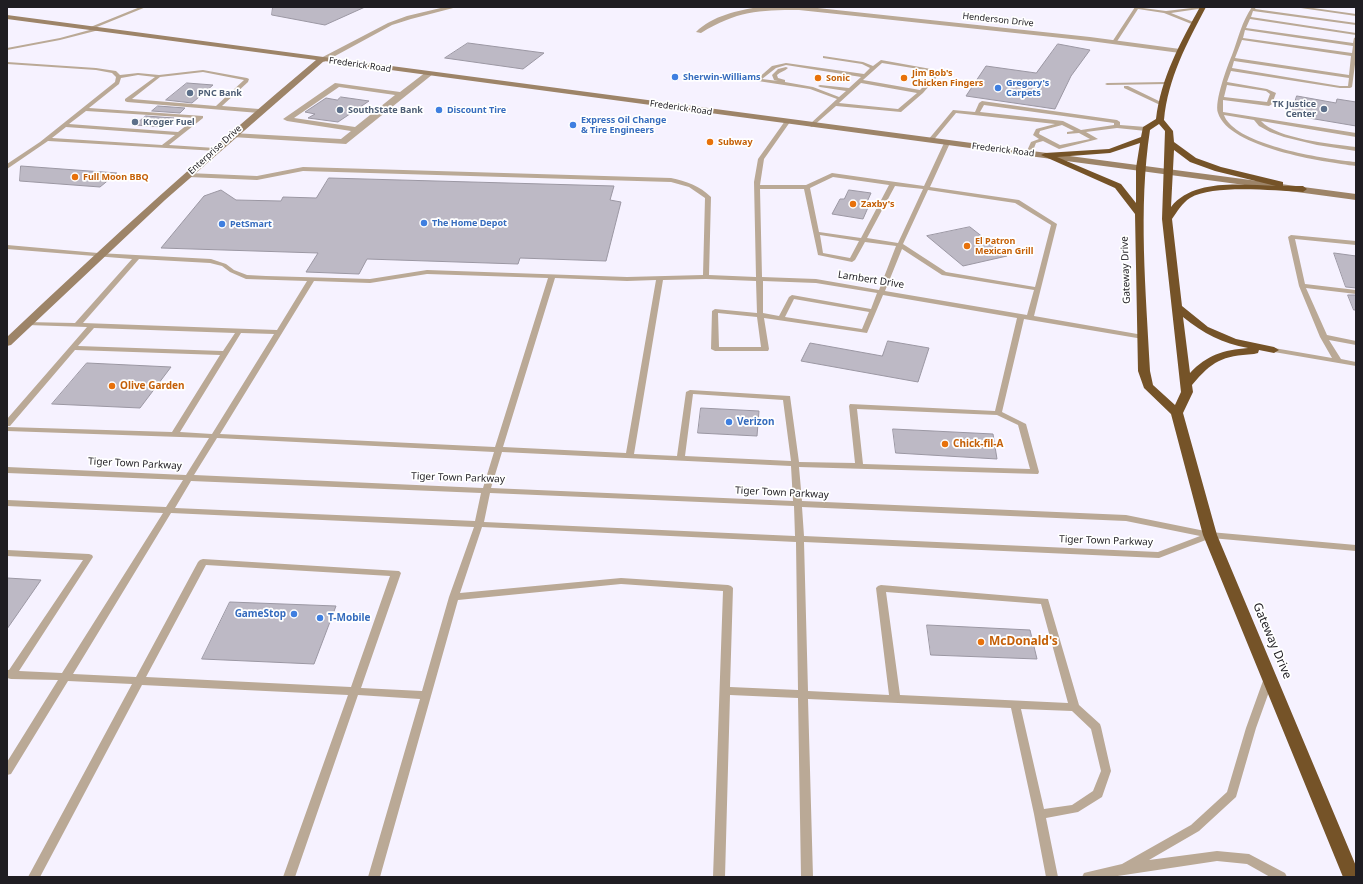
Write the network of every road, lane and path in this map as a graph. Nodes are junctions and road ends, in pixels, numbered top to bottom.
1 (144, 7) edge
2 (416, 7) edge
3 (454, 7) edge
4 (1137, 7) edge
5 (1203, 7) edge
6 (1296, 7) edge
7 (1253, 8) edge
8 (427, 12) junction
9 (1165, 12) junction
10 (1356, 15) edge
11 (7, 17) edge
12 (1249, 18) junction
13 (1194, 24) junction
14 (1356, 24) edge
15 (89, 28) junction
16 (97, 29) junction
17 (1245, 29) junction
18 (699, 32) dead end
19 (1356, 34) edge
20 (1356, 38) edge
21 (1241, 39) junction
22 (1114, 42) junction
23 (1355, 45) edge
24 (7, 48) edge
25 (1180, 51) junction
26 (1354, 56) junction
27 (825, 57) dead end
28 (1233, 59) junction
29 (321, 60) junction
30 (880, 62) junction
31 (7, 63) edge
32 (801, 66) junction
33 (874, 68) junction
34 (1229, 69) junction
35 (429, 74) junction
36 (159, 76) junction
37 (865, 76) junction
38 (119, 77) junction
39 (1351, 77) junction
40 (860, 81) junction
41 (1165, 83) junction
42 (1224, 83) junction
43 (925, 87) junction
44 (850, 90) junction
45 (921, 92) junction
46 (400, 94) junction
47 (1222, 98) junction
48 (840, 99) junction
49 (1160, 103) junction
50 (835, 104) junction
51 (217, 108) junction
52 (83, 109) junction
53 (259, 111) junction
54 (977, 113) junction
55 (1220, 113) junction
56 (1255, 118) junction
57 (1160, 120) junction
58 (788, 122) junction
59 (1063, 123) junction
60 (64, 125) junction
61 (812, 125) junction
62 (1117, 126) junction
63 (1146, 128) junction
64 (357, 130) junction
65 (1079, 131) junction
66 (1069, 133) dead end
67 (179, 134) junction
68 (232, 135) junction
69 (1356, 135) edge
70 (1049, 137) dead end
71 (47, 139) junction
72 (1043, 139) junction
73 (1144, 139) junction
74 (930, 141) junction
75 (947, 143) junction
76 (1170, 143) junction
77 (163, 146) junction
78 (1356, 149) edge
79 (215, 150) junction
80 (1029, 153) junction
81 (1045, 155) junction
82 (1356, 164) edge
83 (7, 167) edge
84 (1140, 168) junction
85 (1168, 172) junction
86 (188, 175) junction
87 (893, 184) junction
88 (757, 186) junction
89 (807, 187) junction
90 (926, 188) junction
91 (1303, 189) junction
92 (1356, 197) edge
93 (1139, 212) junction
94 (1167, 219) junction
95 (816, 233) junction
96 (863, 239) junction
97 (1356, 243) edge
98 (900, 244) junction
99 (7, 247) edge
100 (98, 255) junction
101 (137, 257) junction
102 (552, 276) junction
103 (706, 277) junction
104 (758, 278) junction
105 (312, 279) junction
106 (660, 279) junction
107 (1302, 286) junction
108 (1037, 289) junction
109 (881, 292) junction
110 (1356, 292) edge
111 (1176, 306) junction
112 (873, 311) junction
113 (760, 315) junction
114 (1022, 316) junction
115 (1030, 317) junction
116 (781, 318) junction
117 (27, 323) junction
118 (77, 325) junction
119 (92, 326) junction
120 (239, 331) junction
121 (279, 332) junction
122 (1143, 337) junction
123 (1324, 337) junction
124 (9, 340) edge
125 (1356, 342) edge
126 (73, 348) junction
127 (1274, 350) junction
128 (225, 353) junction
129 (1338, 361) junction
130 (1356, 364) edge
131 (1186, 385) junction
132 (998, 412) junction
133 (1177, 413) junction
134 (7, 424) edge
135 (7, 428) edge
136 (175, 434) junction
137 (215, 436) junction
138 (499, 450) junction
139 (630, 456) junction
140 (681, 458) junction
141 (795, 464) junction
142 (859, 466) junction
143 (7, 470) edge
144 (189, 478) junction
145 (486, 490) junction
146 (7, 503) edge
147 (798, 506) junction
148 (167, 511) junction
149 (479, 524) junction
150 (1210, 535) junction
151 (800, 539) junction
152 (1356, 548) edge
153 (7, 553) edge
154 (454, 597) junction
155 (9, 674) edge
156 (1270, 676) junction
157 (65, 677) junction
158 (140, 681) junction
159 (724, 691) junction
160 (355, 692) junction
161 (803, 694) junction
162 (426, 696) junction
163 (895, 698) junction
164 (1015, 704) junction
165 (1074, 707) junction
166 (7, 771) edge
167 (1040, 814) junction
168 (1124, 869) junction
169 (34, 877) edge
170 (289, 877) edge
171 (374, 877) edge
172 (719, 877) edge
173 (808, 877) edge
174 (1052, 877) edge
175 (1088, 877) edge
176 (1281, 877) edge
177 (1352, 877) edge

1 - 15 lane
2 - 8 street
3 - 8 street, Enterprise Drive
4 - 9 lane
4 - 22 lane
5 - 9 lane
5 - 13 highway
6 - 10 lane
7 - 12 lane
7 - 14 lane
8 - 29 street, Enterprise Drive
9 - 13 lane
11 - 15 main road, Frederick Road
12 - 17 lane
12 - 19 lane
13 - 25 highway
15 - 16 main road, Frederick Road
16 - 24 lane
16 - 29 main road, Frederick Road
17 - 21 lane
17 - 23 lane
18 - 22 street, Henderson Drive
20 - 23 lane
21 - 26 lane
21 - 28 lane
22 - 25 street, Henderson Drive
23 - 26 lane
25 - 41 highway
26 - 39 lane
27 - 33 lane
28 - 34 lane
28 - 39 lane
29 - 35 main road, Frederick Road
29 - 53 main road, Enterprise Drive
30 - 33 lane
30 - 43 lane
30 - 43 lane
31 - 38 lane
32 - 37 lane
32 - 44 lane
32 - 48 lane
33 - 37 lane
34 - 39 lane
34 - 42 lane
35 - 46 street
35 - 58 main road, Frederick Road
36 - 38 lane
36 - 51 lane
36 - 51 lane
37 - 40 lane
38 - 52 lane
40 - 44 lane
40 - 45 lane
41 - 49 highway
41 - 49 lane
42 - 47 lane
42 - 47 lane
43 - 45 lane
44 - 48 lane
45 - 50 lane
46 - 64 street
46 - 64 street
47 - 55 lane
48 - 50 lane
49 - 57 highway
50 - 61 lane
51 - 53 lane
52 - 60 lane
52 - 67 lane
53 - 68 main road, Enterprise Drive
54 - 59 lane
54 - 62 lane
54 - 74 lane
55 - 56 lane
55 - 82 lane
56 - 69 lane
56 - 78 lane
57 - 63 highway
57 - 76 highway
58 - 61 main road, Frederick Road
58 - 88 lane
59 - 65 lane
59 - 72 lane
60 - 67 lane
60 - 71 lane
61 - 74 main road, Frederick Road
62 - 63 lane
62 - 65 lane
63 - 73 highway, Gateway Drive
64 - 68 street
65 - 66 lane
65 - 72 lane
67 - 77 lane
68 - 79 main road, Enterprise Drive
70 - 72 lane
71 - 77 lane
71 - 83 lane
72 - 80 lane
73 - 81 highway
73 - 84 highway, Gateway Drive
74 - 75 main road, Frederick Road
75 - 80 main road, Frederick Road
75 - 90 lane
76 - 85 highway
76 - 91 highway
77 - 79 lane
79 - 86 main road, Enterprise Drive
80 - 81 main road, Frederick Road
81 - 84 main road, Frederick Road
81 - 93 highway
84 - 85 main road, Frederick Road
84 - 93 highway, Gateway Drive
85 - 91 main road, Frederick Road
85 - 94 highway
86 - 100 main road, Enterprise Drive
86 - 103 lane
87 - 89 lane
87 - 90 lane
87 - 96 lane
88 - 89 lane
88 - 104 lane
89 - 95 lane
90 - 98 lane
90 - 108 lane
91 - 92 main road, Frederick Road
91 - 94 highway
93 - 122 highway, Gateway Drive
94 - 111 highway
95 - 96 lane
95 - 96 lane
96 - 98 lane
97 - 107 lane
98 - 108 lane
98 - 109 lane
99 - 100 lane, Lambert Drive
100 - 101 lane, Lambert Drive
100 - 117 main road, Enterprise Drive
101 - 105 lane, Lambert Drive
101 - 118 lane
102 - 105 lane, Lambert Drive
102 - 106 lane, Lambert Drive
102 - 138 lane
103 - 104 lane, Lambert Drive
103 - 106 lane, Lambert Drive
104 - 109 lane, Lambert Drive
104 - 113 lane
105 - 121 lane
106 - 139 lane
107 - 110 lane
107 - 123 lane
108 - 115 lane
109 - 112 lane
109 - 114 lane, Lambert Drive
111 - 127 highway
111 - 131 highway
112 - 116 lane
112 - 116 lane
113 - 113 lane
113 - 116 lane
114 - 115 lane, Lambert Drive
114 - 132 lane
115 - 122 lane, Lambert Drive
117 - 118 lane
117 - 124 main road, Enterprise Drive
118 - 119 lane
119 - 120 lane
119 - 126 lane
120 - 121 lane
120 - 128 lane
121 - 137 lane
122 - 133 highway, Gateway Drive
123 - 125 lane
123 - 129 lane
126 - 128 lane
126 - 134 lane
127 - 129 lane
127 - 131 highway
128 - 136 lane
129 - 130 lane
131 - 133 highway
132 - 142 lane
132 - 142 lane
133 - 150 highway, Gateway Drive
135 - 136 lane
136 - 137 lane
137 - 138 lane
137 - 144 lane
138 - 139 lane
138 - 145 lane
139 - 140 lane
140 - 141 lane
140 - 141 lane
141 - 142 lane
141 - 147 lane
143 - 144 lane, Tiger Town Parkway
144 - 145 lane, Tiger Town Parkway
144 - 148 lane
145 - 147 lane, Tiger Town Parkway
145 - 149 lane
146 - 148 lane, Tiger Town Parkway
147 - 150 lane, Tiger Town Parkway
147 - 151 lane
148 - 149 lane, Tiger Town Parkway
148 - 157 lane
149 - 151 lane, Tiger Town Parkway
149 - 154 lane
150 - 151 lane, Tiger Town Parkway
150 - 152 lane
150 - 156 highway, Gateway Drive
151 - 161 lane
153 - 155 lane
154 - 159 lane
154 - 162 lane
155 - 157 lane
156 - 168 lane
156 - 177 highway, Gateway Drive
157 - 158 lane
157 - 166 lane
158 - 160 lane
158 - 160 lane
158 - 169 lane
159 - 161 lane
159 - 172 lane
160 - 162 lane
160 - 170 lane
161 - 163 lane
161 - 173 lane
162 - 171 lane
163 - 164 lane
163 - 165 lane
164 - 165 lane
164 - 167 lane
165 - 167 lane
167 - 174 lane
168 - 175 lane
168 - 176 lane

